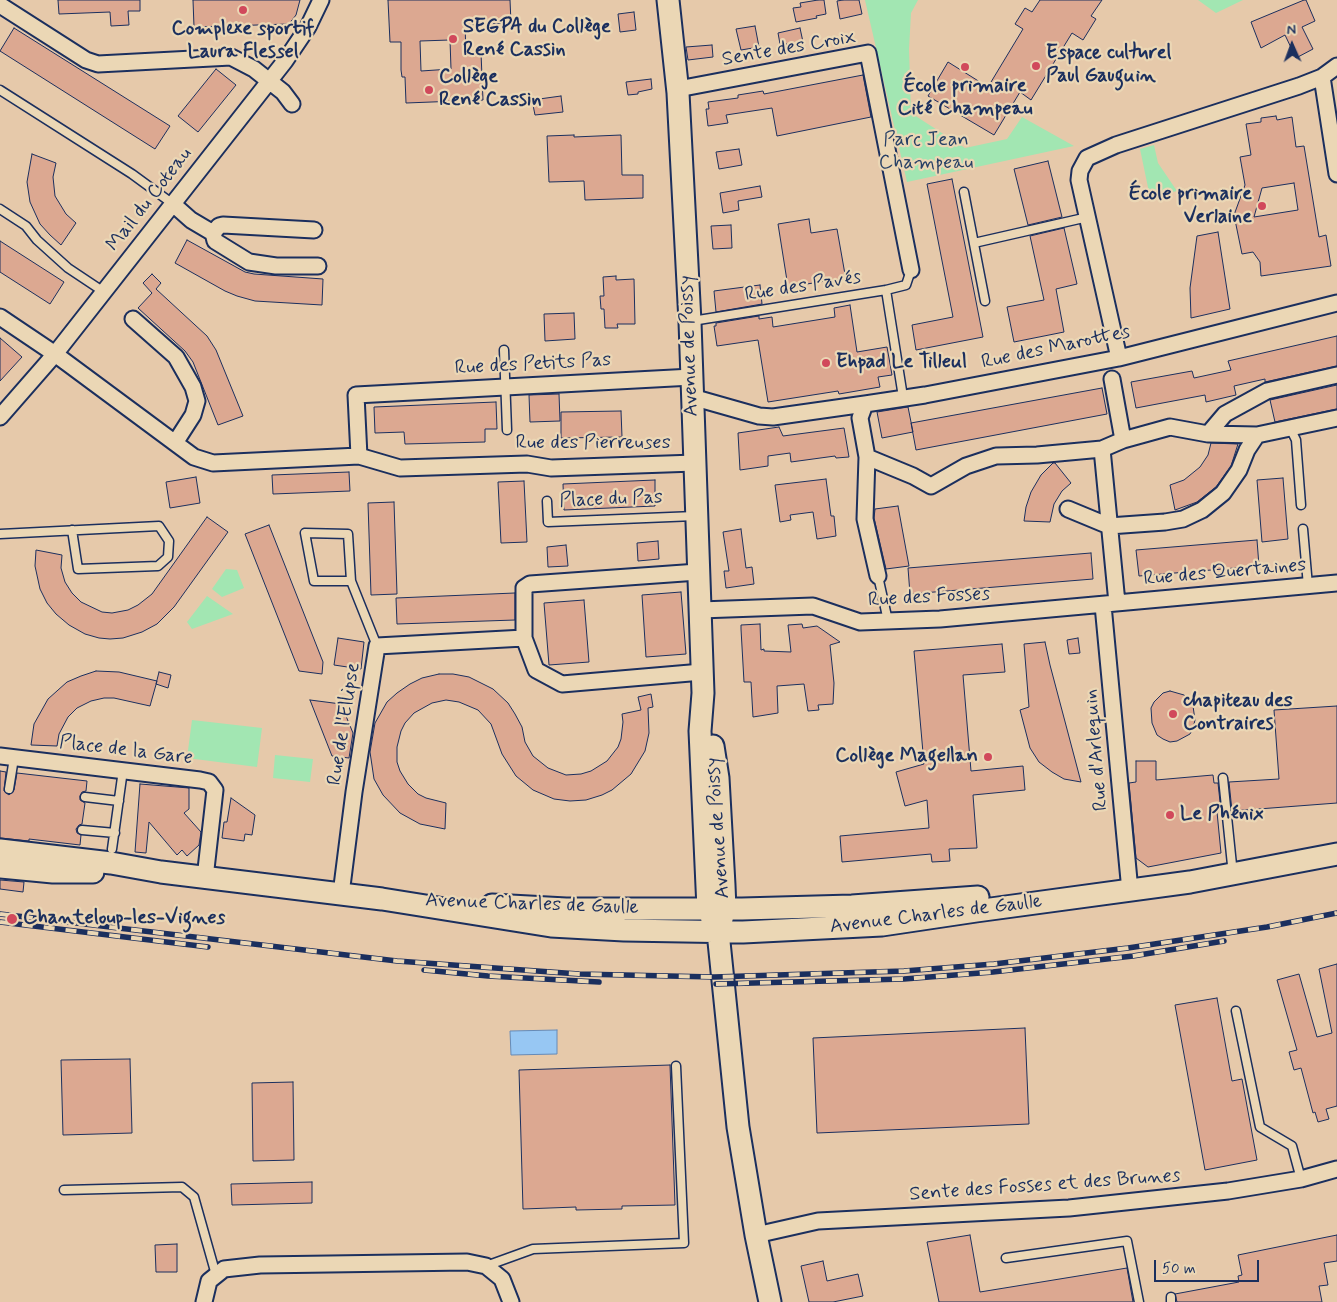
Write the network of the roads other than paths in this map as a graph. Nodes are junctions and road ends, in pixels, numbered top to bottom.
1 (321, 0) edge
2 (668, 0) edge
3 (0, 5) edge
4 (1337, 66) edge
5 (1322, 77) junction
6 (269, 81) junction
7 (0, 90) edge
8 (678, 90) junction
9 (292, 104) dead end
10 (1337, 174) edge
11 (964, 192) dead end
12 (173, 204) junction
13 (0, 209) edge
14 (1088, 218) junction
15 (314, 230) dead end
16 (213, 233) junction
17 (974, 243) junction
18 (318, 266) dead end
19 (911, 270) joint
20 (886, 290) junction
21 (104, 292) junction
22 (985, 301) dead end
23 (1337, 303) edge
24 (0, 317) edge
25 (133, 319) dead end
26 (690, 322) junction
27 (504, 350) dead end
28 (55, 354) junction
29 (1119, 358) junction
30 (1337, 375) edge
31 (1112, 379) dead end
32 (506, 386) junction
33 (692, 387) junction
34 (903, 398) junction
35 (865, 404) junction
36 (0, 416) edge
37 (1337, 418) edge
38 (1285, 429) junction
39 (508, 430) dead end
40 (1208, 434) junction
41 (1257, 435) junction
42 (1123, 440) junction
43 (175, 443) junction
44 (1102, 449) junction
45 (359, 456) junction
46 (867, 457) junction
47 (694, 463) junction
48 (547, 501) dead end
49 (1301, 506) dead end
50 (1068, 509) dead end
51 (696, 516) junction
52 (1109, 526) junction
53 (1303, 529) dead end
54 (72, 530) junction
55 (0, 534) edge
56 (698, 572) junction
57 (878, 576) joint
58 (351, 581) junction
59 (1337, 583) edge
60 (1308, 586) junction
61 (1110, 604) junction
62 (700, 610) junction
63 (888, 621) junction
64 (524, 638) junction
65 (377, 646) junction
66 (702, 672) junction
67 (703, 693) junction
68 (7, 757) edge
69 (123, 770) junction
70 (1223, 778) dead end
71 (9, 789) dead end
72 (85, 796) dead end
73 (119, 801) junction
74 (82, 830) dead end
75 (115, 834) junction
76 (1337, 844) edge
77 (112, 849) dead end
78 (0, 850) edge
79 (1337, 854) edge
80 (1232, 865) junction
81 (0, 867) edge
82 (706, 867) junction
83 (161, 872) junction
84 (205, 878) junction
85 (724, 885) junction
86 (1129, 886) junction
87 (341, 894) junction
88 (382, 899) junction
89 (863, 906) junction
90 (773, 908) junction
91 (676, 909) junction
92 (717, 922) junction
93 (580, 927) junction
94 (1236, 1011) dead end
95 (676, 1066) dead end
96 (1337, 1169) edge
97 (1301, 1179) junction
98 (64, 1190) dead end
99 (756, 1235) junction
100 (1006, 1258) dead end
101 (486, 1266) junction
102 (216, 1276) junction
103 (204, 1302) edge
104 (511, 1302) edge
105 (770, 1302) edge
106 (1139, 1302) edge

1 - 6 street, Mail du Coteau
2 - 8 main road, Avenue de Poissy
3 - 6 street
4 - 5 street
5 - 10 street
5 - 14 street
6 - 9 street
6 - 12 street, Mail du Coteau
7 - 12 lane
8 - 19 street, Sente des Croix
8 - 26 main road, Avenue de Poissy
11 - 17 lane
12 - 16 street
12 - 21 street, Mail du Coteau
13 - 21 lane
14 - 17 lane
14 - 29 street
15 - 16 street
16 - 18 street
17 - 22 lane
19 - 20 lane, Rue des Pavés
20 - 26 lane, Rue des Pavés
20 - 34 lane
21 - 28 street, Mail du Coteau
23 - 29 street, Rue des Marottes
24 - 28 street
25 - 43 street
26 - 33 main road, Avenue de Poissy
27 - 32 lane
28 - 36 street, Mail du Coteau
28 - 43 street
29 - 34 street, Rue des Marottes
30 - 40 street
31 - 42 street
32 - 33 street, Rue des Petits Pas
32 - 39 lane
32 - 45 street, Rue des Petits Pas
33 - 35 street, Rue des Marottes
33 - 47 main road, Avenue de Poissy
34 - 35 street, Rue des Marottes
35 - 46 street
37 - 38 street
38 - 41 street
38 - 49 lane
40 - 41 street
40 - 42 street
41 - 52 street
42 - 44 street
43 - 45 street
44 - 46 street
44 - 52 street, Rue des Quertaines
45 - 47 street, Rue des Pierreuses
46 - 57 street
47 - 51 main road, Avenue de Poissy
48 - 51 lane, Place du Pas
50 - 52 street
51 - 56 main road, Avenue de Poissy
52 - 61 street, Rue des Quertaines
53 - 60 lane
54 - 54 lane
54 - 55 lane
56 - 62 main road, Avenue de Poissy
56 - 64 street
57 - 63 lane
58 - 58 lane
58 - 65 lane
59 - 60 street, Rue des Quertaines
60 - 61 street, Rue des Quertaines
61 - 63 street, Rue des Fosses
61 - 86 street, Rue d'Arlequin
62 - 63 street, Rue des Fosses
62 - 66 main road, Avenue de Poissy
64 - 65 street, Rue de l'Ellipse
64 - 66 street
65 - 87 street, Rue de l'Ellipse
66 - 67 main road, Avenue de Poissy
67 - 82 main road, Avenue de Poissy
67 - 85 main road, Avenue de Poissy
68 - 69 street, Place de la Gare
68 - 71 lane
69 - 73 lane
69 - 84 street, Place de la Gare
70 - 80 lane
72 - 73 lane
73 - 75 lane
74 - 75 lane
75 - 77 lane
76 - 80 main road, Avenue Charles de Gaulle
78 - 83 main road, Avenue Charles de Gaulle
79 - 86 main road, Avenue Charles de Gaulle
80 - 86 main road, Avenue Charles de Gaulle
81 - 83 main road, Avenue Charles de Gaulle
82 - 91 main road
82 - 92 main road, Avenue de Poissy
83 - 84 main road, Avenue Charles de Gaulle
84 - 87 main road, Avenue Charles de Gaulle
85 - 90 main road
85 - 92 main road, Avenue de Poissy
86 - 89 main road, Avenue Charles de Gaulle
86 - 92 main road, Avenue Charles de Gaulle
87 - 88 main road, Avenue Charles de Gaulle
88 - 91 main road, Avenue Charles de Gaulle
88 - 93 main road, Avenue Charles de Gaulle
89 - 90 main road, Avenue Charles de Gaulle
89 - 92 main road
90 - 92 main road, Avenue Charles de Gaulle
91 - 92 main road, Avenue Charles de Gaulle
92 - 93 main road, Avenue Charles de Gaulle
92 - 93 main road
92 - 99 main road
94 - 97 lane
95 - 101 lane
96 - 97 street, Sente des Fosses et des Brunes
97 - 99 street, Sente des Fosses et des Brunes
98 - 102 lane
99 - 105 main road
100 - 106 lane
101 - 102 street
101 - 104 street
102 - 103 street

